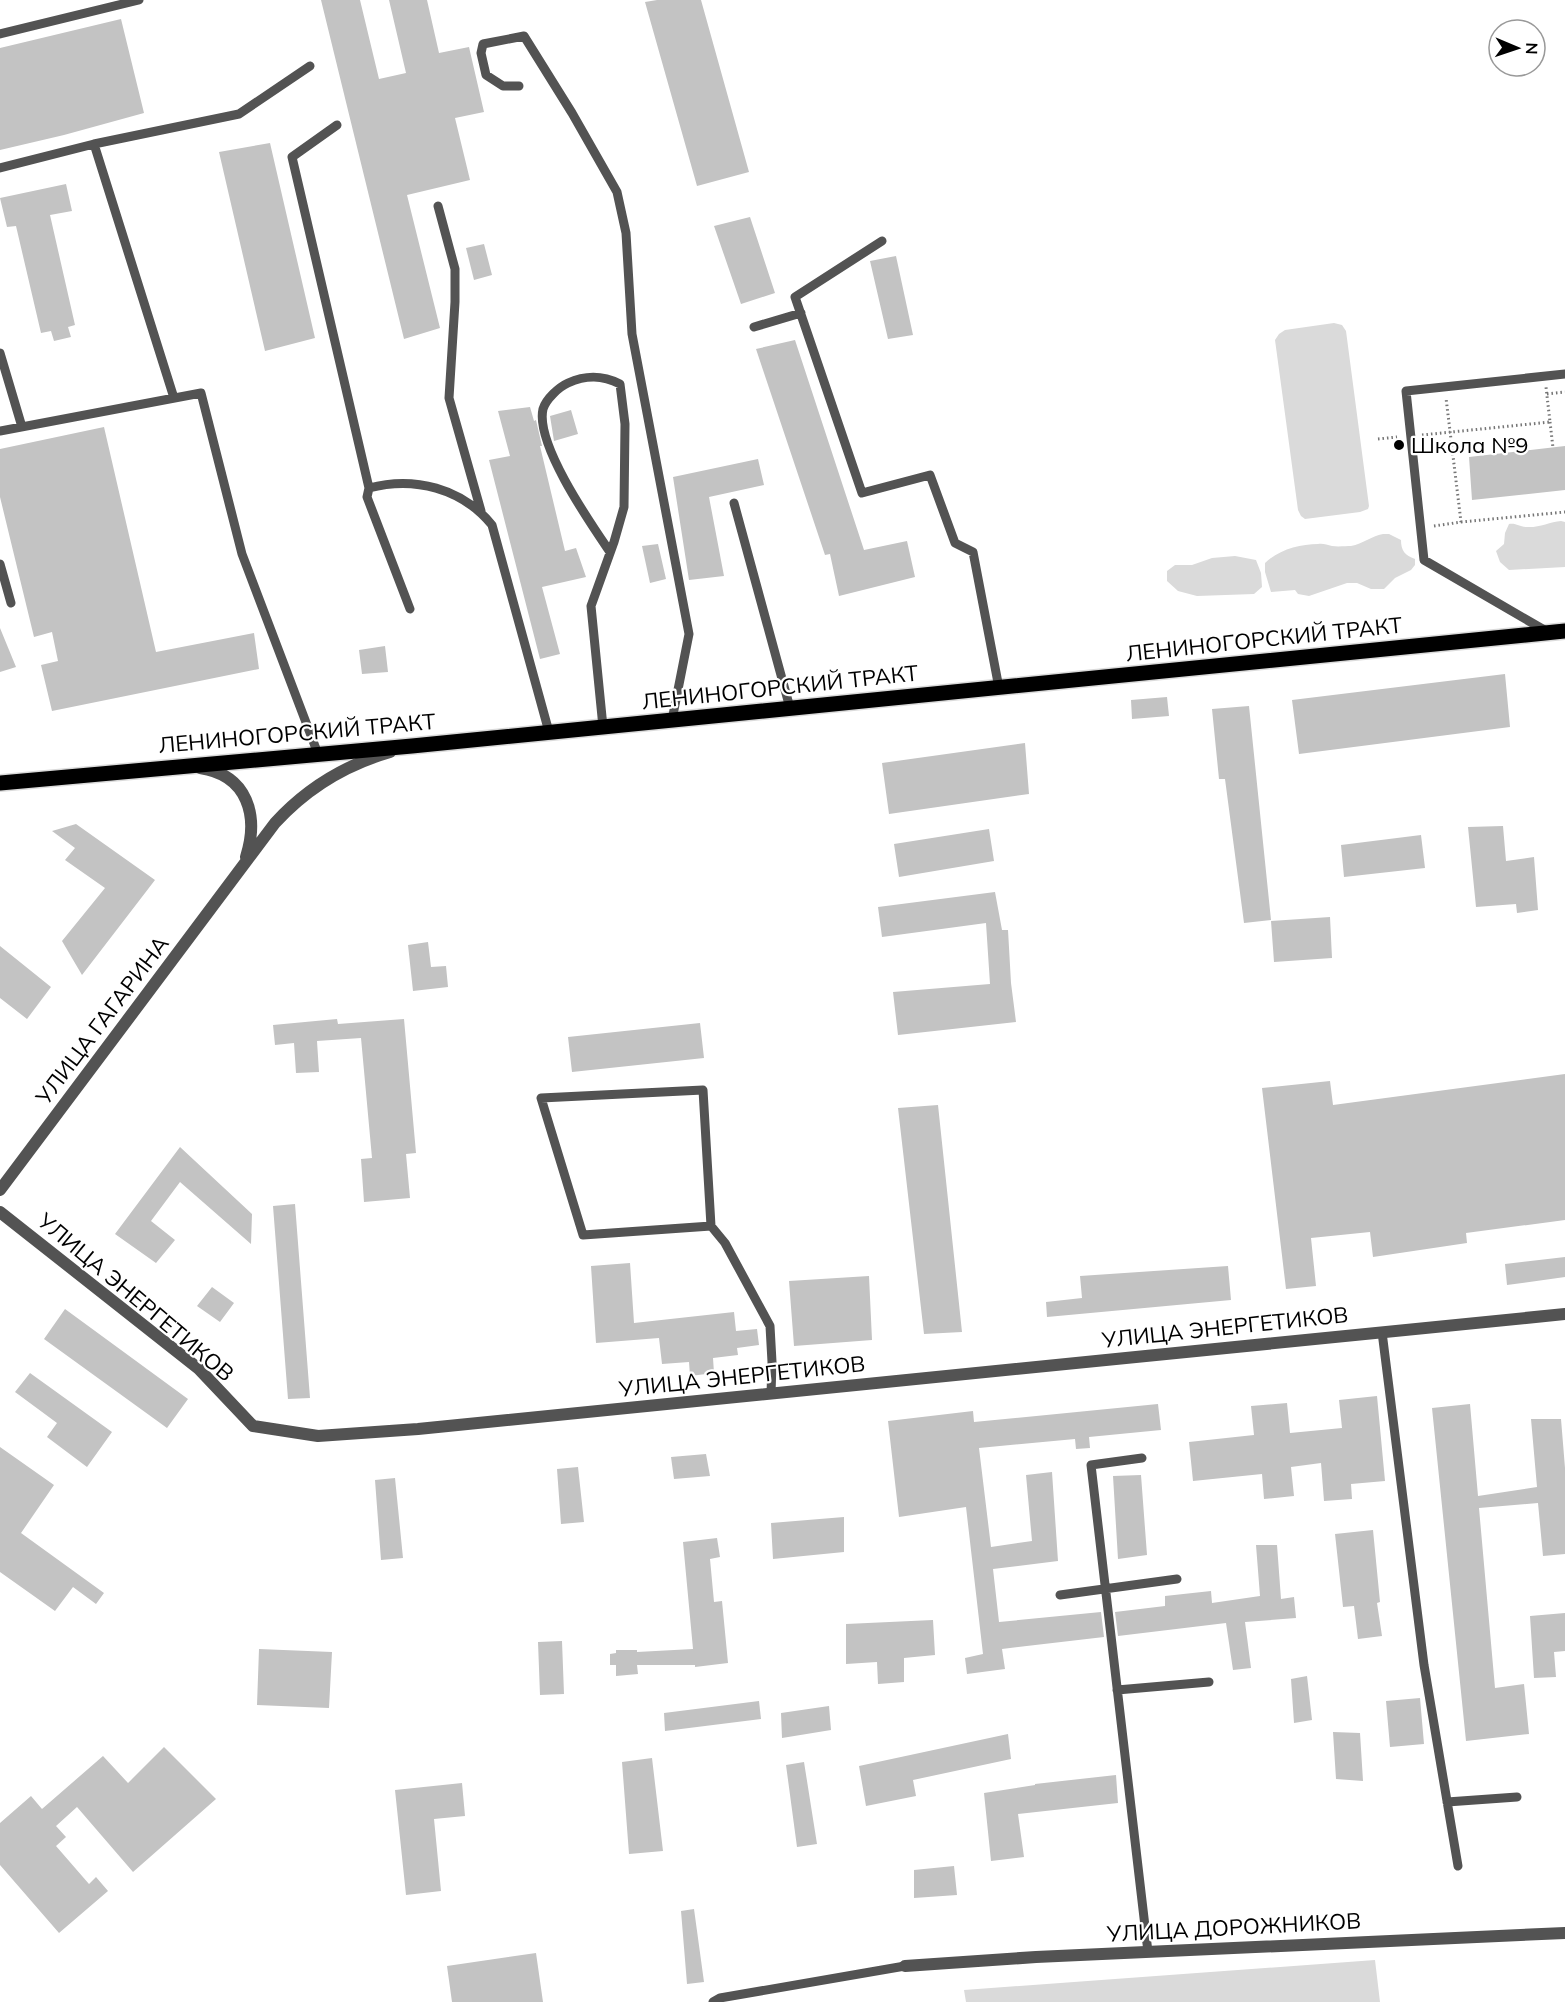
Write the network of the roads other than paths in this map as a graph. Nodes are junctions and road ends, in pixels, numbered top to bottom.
1 (139, 0) edge
2 (0, 34) edge
3 (310, 66) dead end
4 (519, 86) dead end
5 (337, 125) dead end
6 (94, 144) junction
7 (0, 168) edge
8 (438, 206) dead end
9 (882, 241) dead end
10 (801, 313) junction
11 (754, 327) dead end
12 (0, 352) edge
13 (1565, 374) edge
14 (174, 398) junction
15 (22, 427) junction
16 (0, 431) edge
17 (369, 488) junction
18 (734, 502) dead end
19 (481, 511) junction
20 (610, 552) junction
21 (0, 564) edge
22 (11, 603) dead end
23 (410, 609) dead end
24 (1565, 632) edge
25 (1549, 633) junction
26 (999, 687) junction
27 (790, 708) junction
28 (672, 720) junction
29 (603, 727) junction
30 (549, 732) junction
31 (412, 746) junction
32 (318, 754) junction
33 (186, 766) junction
34 (0, 783) edge
35 (237, 874) junction
36 (0, 1190) edge
37 (0, 1212) edge
38 (711, 1226) junction
39 (1565, 1314) edge
40 (1382, 1332) junction
41 (771, 1394) junction
42 (1142, 1458) dead end
43 (1177, 1579) dead end
44 (1105, 1589) junction
45 (1060, 1595) dead end
46 (1209, 1682) dead end
47 (1117, 1690) junction
48 (1517, 1797) dead end
49 (1447, 1802) junction
50 (1458, 1866) dead end
51 (1565, 1933) edge
52 (1148, 1952) junction
53 (905, 1966) joint
54 (713, 2002) edge

1 - 2 lane
3 - 6 lane
4 - 28 lane
5 - 17 lane
6 - 7 lane
6 - 14 lane
8 - 19 lane
9 - 10 lane
10 - 11 lane
10 - 26 lane
12 - 15 lane
13 - 25 lane
14 - 15 lane
14 - 32 lane
15 - 16 lane
17 - 19 lane
17 - 23 lane
18 - 27 lane
19 - 30 lane
20 - 20 lane
20 - 29 lane
21 - 22 lane
24 - 25 main road, ЛЕНИНОГОРСКИЙ ТРАКТ
25 - 26 main road, ЛЕНИНОГОРСКИЙ ТРАКТ
26 - 27 main road, ЛЕНИНОГОРСКИЙ ТРАКТ
27 - 28 main road, ЛЕНИНОГОРСКИЙ ТРАКТ
28 - 29 main road, ЛЕНИНОГОРСКИЙ ТРАКТ
29 - 30 main road, ЛЕНИНОГОРСКИЙ ТРАКТ
30 - 31 main road, ЛЕНИНОГОРСКИЙ ТРАКТ
31 - 32 main road, ЛЕНИНОГОРСКИЙ ТРАКТ
31 - 35 street, УЛИЦА ГАГАРИНА
32 - 33 main road, ЛЕНИНОГОРСКИЙ ТРАКТ
33 - 34 main road, ЛЕНИНОГОРСКИЙ ТРАКТ
33 - 35 street, УЛИЦА ГАГАРИНА
35 - 36 street, УЛИЦА ГАГАРИНА
37 - 41 street, УЛИЦА ЭНЕРГЕТИКОВ
38 - 38 lane
38 - 41 lane
39 - 40 street, УЛИЦА ЭНЕРГЕТИКОВ
40 - 41 street, УЛИЦА ЭНЕРГЕТИКОВ
40 - 49 lane
42 - 44 lane
43 - 44 lane
44 - 45 lane
44 - 47 lane
46 - 47 lane
47 - 52 lane
48 - 49 lane
49 - 50 lane
51 - 52 street, УЛИЦА ДОРОЖНИКОВ
52 - 53 street, УЛИЦА ДОРОЖНИКОВ
53 - 54 lane

